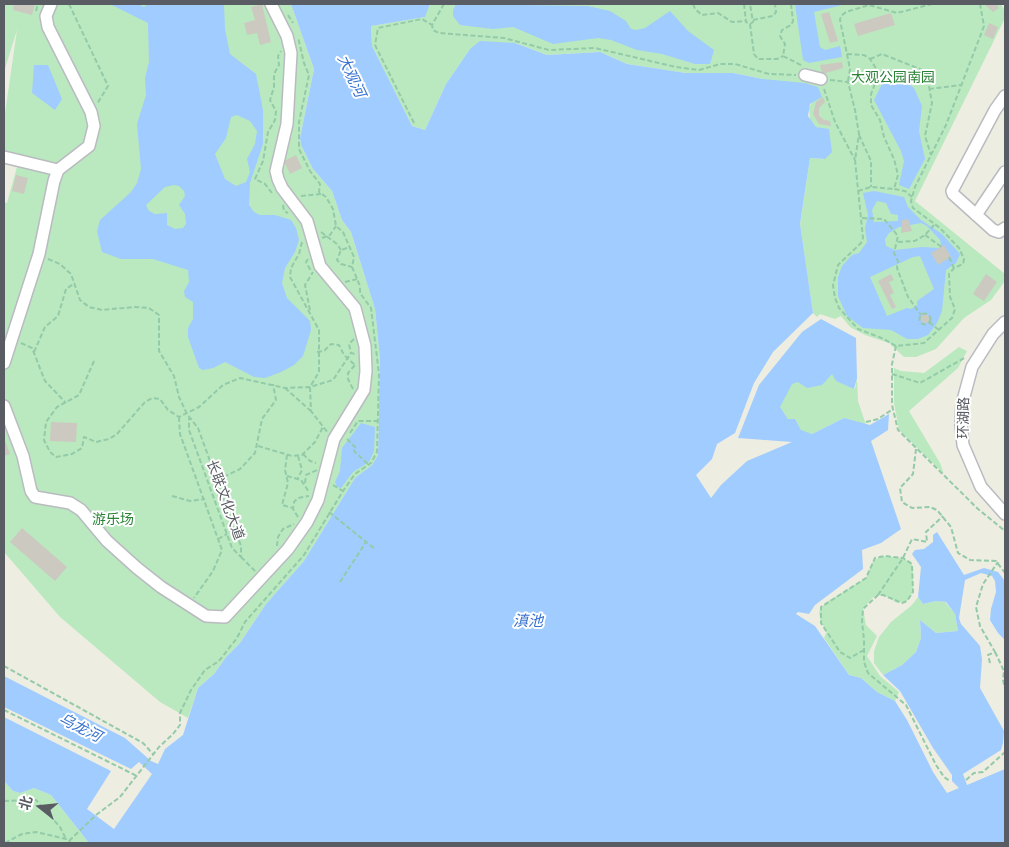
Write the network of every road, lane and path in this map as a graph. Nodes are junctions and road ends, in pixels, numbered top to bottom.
1 (38, 4) edge
2 (51, 4) edge
3 (69, 4) edge
4 (271, 4) edge
5 (444, 4) edge
6 (693, 4) edge
7 (744, 4) edge
8 (750, 4) edge
9 (775, 4) edge
10 (791, 4) edge
11 (932, 4) edge
12 (874, 5) edge
13 (36, 11) dead end
14 (286, 12) dead end
15 (752, 20) junction
16 (746, 21) junction
17 (750, 24) junction
18 (432, 25) junction
19 (847, 54) junction
20 (783, 56) junction
21 (870, 60) junction
22 (805, 75) junction
23 (821, 79) junction
24 (848, 82) junction
25 (961, 85) dead end
26 (929, 89) junction
27 (1005, 96) edge
28 (91, 112) junction
29 (414, 123) dead end
30 (859, 134) junction
31 (931, 155) dead end
32 (4, 157) edge
33 (855, 160) junction
34 (58, 170) junction
35 (1005, 172) edge
36 (871, 187) junction
37 (894, 189) junction
38 (858, 190) junction
39 (321, 194) junction
40 (912, 197) dead end
41 (291, 200) junction
42 (976, 215) junction
43 (862, 218) junction
44 (934, 225) dead end
45 (336, 226) junction
46 (315, 227) junction
47 (1005, 228) edge
48 (925, 235) junction
49 (320, 239) junction
50 (897, 242) junction
51 (348, 248) junction
52 (943, 248) dead end
53 (341, 250) junction
54 (39, 254) junction
55 (949, 257) dead end
56 (320, 266) junction
57 (352, 267) junction
58 (954, 268) dead end
59 (76, 283) junction
60 (310, 311) junction
61 (921, 316) junction
62 (929, 322) junction
63 (1005, 322) edge
64 (939, 330) dead end
65 (12, 339) junction
66 (34, 352) junction
67 (318, 352) junction
68 (351, 352) dead end
69 (346, 357) junction
70 (966, 357) dead end
71 (94, 361) dead end
72 (4, 363) edge
73 (355, 365) junction
74 (342, 368) junction
75 (366, 371) junction
76 (348, 373) junction
77 (892, 374) junction
78 (273, 384) junction
79 (310, 387) junction
80 (285, 388) junction
81 (358, 402) junction
82 (66, 403) junction
83 (4, 406) edge
84 (893, 409) junction
85 (311, 411) junction
86 (187, 414) junction
87 (179, 417) junction
88 (190, 418) junction
89 (379, 421) junction
90 (866, 422) dead end
91 (323, 427) junction
92 (345, 437) junction
93 (338, 440) junction
94 (258, 446) junction
95 (916, 448) junction
96 (303, 454) junction
97 (288, 455) junction
98 (298, 456) junction
99 (316, 463) dead end
100 (369, 465) junction
101 (286, 476) junction
102 (329, 477) junction
103 (298, 478) junction
104 (216, 480) junction
105 (305, 483) junction
106 (343, 491) junction
107 (172, 496) dead end
108 (314, 498) junction
109 (205, 499) junction
110 (293, 508) junction
111 (330, 513) junction
112 (1005, 514) edge
113 (943, 516) junction
114 (296, 524) dead end
115 (1005, 532) edge
116 (227, 534) junction
117 (218, 539) junction
118 (366, 542) junction
119 (375, 549) dead end
120 (241, 557) junction
121 (903, 558) junction
122 (998, 562) junction
123 (1005, 573) edge
124 (262, 579) junction
125 (340, 582) dead end
126 (878, 595) junction
127 (190, 604) junction
128 (864, 650) junction
129 (995, 652) junction
130 (990, 663) dead end
131 (4, 666) edge
132 (1005, 689) edge
133 (4, 710) edge
134 (1005, 752) edge
135 (154, 754) junction
136 (137, 776) junction
137 (966, 780) dead end
138 (950, 781) dead end
139 (4, 801) edge
140 (69, 841) edge
141 (5, 843) edge

1 - 13 path
2 - 28 street
3 - 28 path
4 - 41 street
5 - 18 path
6 - 16 path
7 - 16 path
8 - 15 path
9 - 15 path
10 - 20 path
11 - 12 path
12 - 19 path
14 - 39 path
15 - 17 path
16 - 17 path
17 - 20 path
18 - 22 path
18 - 29 path
19 - 21 path
19 - 24 path
20 - 22 path
21 - 26 path
21 - 37 path
22 - 23 street
23 - 24 path
23 - 33 path
24 - 30 path
25 - 26 path
26 - 31 path
27 - 42 street
28 - 34 street
30 - 33 path
30 - 36 path
32 - 34 street
33 - 38 path
34 - 54 street
35 - 42 street
36 - 37 path
36 - 38 path
37 - 40 path
38 - 43 path
39 - 41 path
39 - 45 path
41 - 46 street
42 - 47 street
43 - 50 path
43 - 77 path
44 - 48 path
45 - 49 path
45 - 51 path
46 - 49 street
46 - 49 path
46 - 60 path
48 - 50 path
48 - 52 path
49 - 53 path
49 - 56 street
50 - 61 path
51 - 53 path
51 - 57 path
53 - 57 path
54 - 59 path
54 - 65 street
55 - 58 path
56 - 60 path
56 - 75 street
57 - 89 path
59 - 66 path
59 - 86 path
60 - 67 path
61 - 62 path
61 - 62 path
62 - 64 path
63 - 112 street, 环湖路
65 - 66 path
65 - 72 street
66 - 82 path
67 - 69 path
67 - 79 path
68 - 69 path
69 - 73 path
69 - 74 path
70 - 77 path
71 - 82 path
73 - 75 path
73 - 76 path
74 - 76 path
74 - 79 path
75 - 81 street
76 - 81 path
77 - 84 path
78 - 80 path
78 - 86 path
78 - 94 path
79 - 80 path
79 - 85 path
80 - 85 path
81 - 93 street
82 - 87 path
83 - 127 street
84 - 90 path
84 - 95 path
85 - 91 path
86 - 87 path
86 - 88 path
87 - 109 path
88 - 104 path, 长联文化大道
88 - 116 path, 长联文化大道
89 - 92 path
89 - 100 path
91 - 93 path
91 - 96 path
92 - 93 path
92 - 100 path
93 - 102 street
94 - 97 path
94 - 104 path
95 - 113 path
95 - 115 path
96 - 98 path
96 - 99 path
97 - 98 path
97 - 101 path
98 - 103 path
100 - 106 path
101 - 103 path
101 - 110 path
102 - 105 path
102 - 106 path
102 - 108 street
103 - 105 path
104 - 120 path, 长联文化大道
105 - 108 path
106 - 111 path
107 - 109 path
108 - 110 path
108 - 124 street
109 - 117 path
110 - 114 path
111 - 118 path
111 - 135 path
113 - 121 path
113 - 122 path
116 - 117 path
116 - 120 path, 长联文化大道
117 - 127 path
118 - 119 path
118 - 125 path
120 - 124 path
121 - 126 path
121 - 126 path
121 - 128 path
122 - 123 path
122 - 129 path
124 - 127 street
126 - 128 path
128 - 138 path
129 - 130 path
129 - 132 path
131 - 135 path
133 - 136 path
134 - 137 path
135 - 136 path
136 - 140 path
139 - 140 path
140 - 141 path

